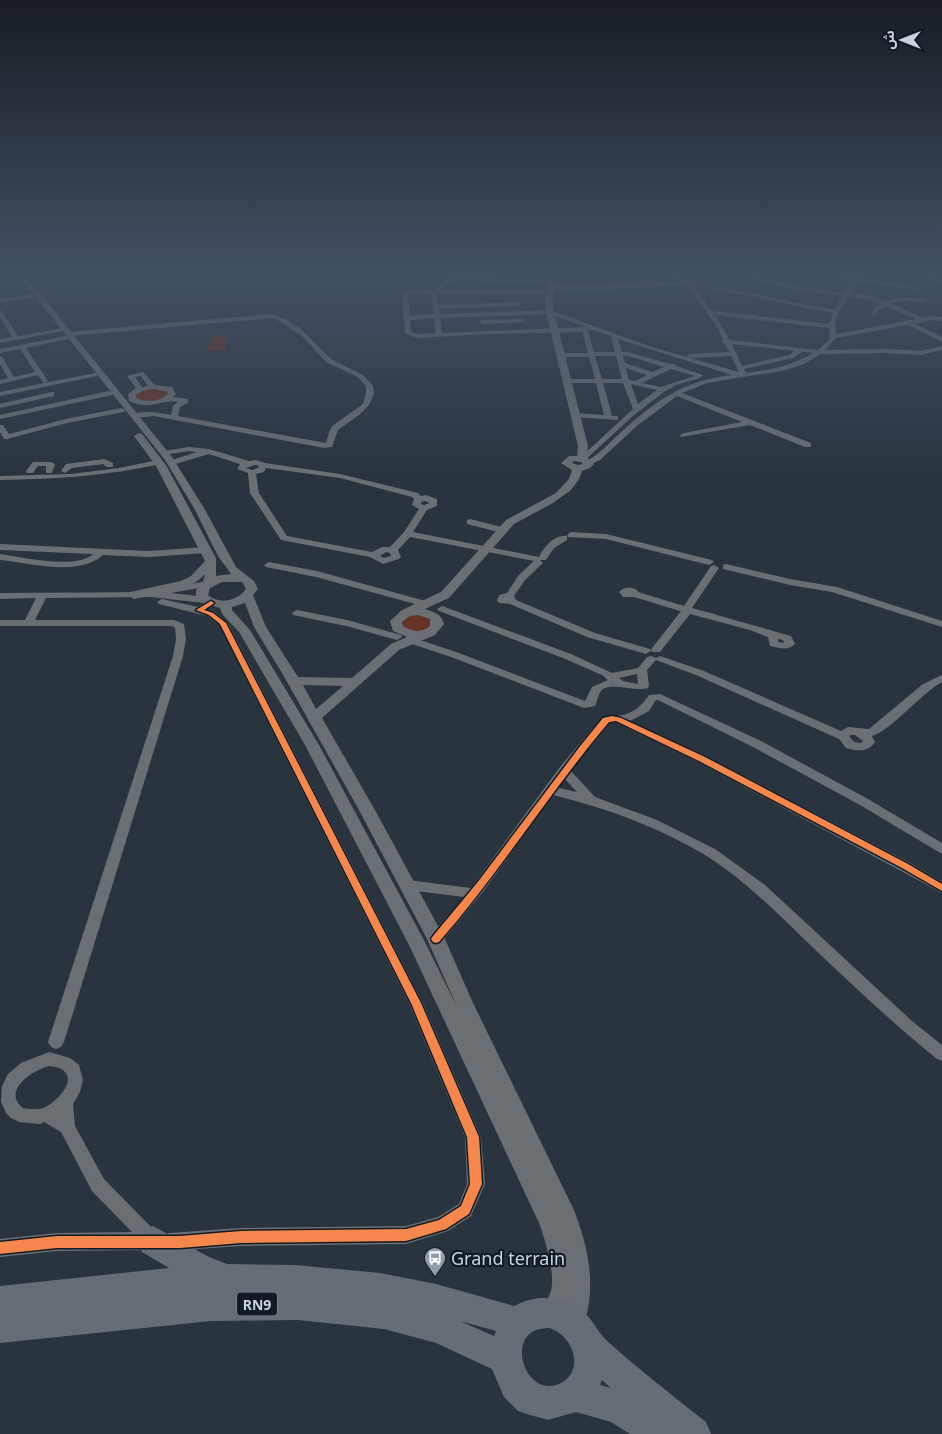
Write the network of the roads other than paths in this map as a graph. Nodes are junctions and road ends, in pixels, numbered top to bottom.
1 (45, 339) edge
2 (69, 339) edge
3 (70, 339) edge
4 (308, 339) edge
5 (556, 339) edge
6 (590, 339) edge
7 (615, 339) edge
8 (623, 339) edge
9 (725, 339) edge
10 (832, 339) edge
11 (853, 339) edge
12 (871, 339) edge
13 (866, 341) junction
14 (726, 342) junction
15 (22, 346) junction
16 (942, 348) edge
17 (802, 349) junction
18 (0, 351) edge
19 (821, 352) junction
20 (934, 352) junction
21 (942, 352) edge
22 (592, 354) junction
23 (618, 354) junction
24 (732, 354) junction
25 (560, 355) junction
26 (0, 358) edge
27 (685, 358) junction
28 (621, 364) junction
29 (670, 366) junction
30 (741, 368) junction
31 (3, 371) edge
32 (38, 373) junction
33 (94, 374) junction
34 (653, 375) junction
35 (701, 376) junction
36 (744, 376) junction
37 (12, 379) junction
38 (566, 381) junction
39 (598, 381) junction
40 (626, 381) junction
41 (0, 382) edge
42 (45, 383) junction
43 (636, 383) junction
44 (153, 387) junction
45 (140, 390) junction
46 (662, 390) junction
47 (0, 393) edge
48 (109, 393) junction
49 (676, 393) junction
50 (51, 394) junction
51 (132, 395) junction
52 (167, 399) junction
53 (138, 402) junction
54 (58, 403) junction
55 (122, 404) junction
56 (0, 406) edge
57 (637, 410) junction
58 (574, 415) junction
59 (134, 416) junction
60 (608, 416) junction
61 (0, 417) edge
62 (174, 418) junction
63 (626, 420) junction
64 (753, 422) junction
65 (0, 427) edge
66 (684, 435) dead end
67 (808, 445) dead end
68 (209, 451) junction
69 (164, 453) junction
70 (156, 459) junction
71 (583, 462) junction
72 (246, 463) junction
73 (172, 464) junction
74 (263, 465) junction
75 (111, 468) junction
76 (0, 472) edge
77 (252, 472) junction
78 (31, 474) junction
79 (66, 474) junction
80 (18, 477) junction
81 (0, 478) edge
82 (0, 484) edge
83 (470, 522) dead end
84 (502, 530) junction
85 (408, 534) junction
86 (0, 547) edge
87 (24, 548) junction
88 (486, 548) junction
89 (206, 550) junction
90 (100, 552) junction
91 (0, 556) edge
92 (18, 558) junction
93 (539, 560) junction
94 (211, 562) junction
95 (269, 565) dead end
96 (712, 565) junction
97 (243, 579) junction
98 (208, 583) junction
99 (151, 594) junction
100 (634, 594) dead end
101 (134, 595) junction
102 (445, 595) junction
103 (0, 596) edge
104 (42, 596) junction
105 (248, 596) junction
106 (211, 604) junction
107 (426, 604) junction
108 (686, 610) junction
109 (412, 611) junction
110 (297, 613) dead end
111 (440, 615) junction
112 (0, 623) edge
113 (28, 623) junction
114 (177, 624) junction
115 (942, 624) edge
116 (424, 634) junction
117 (774, 636) dead end
118 (396, 637) junction
119 (410, 640) junction
120 (653, 655) junction
121 (642, 670) junction
122 (942, 678) edge
123 (615, 679) junction
124 (293, 681) junction
125 (356, 682) junction
126 (314, 718) junction
127 (622, 720) junction
128 (564, 770) junction
129 (550, 790) junction
130 (591, 800) junction
131 (942, 849) edge
132 (942, 877) edge
133 (408, 885) junction
134 (942, 886) edge
135 (474, 893) junction
136 (436, 939) junction
137 (56, 1042) junction
138 (942, 1054) edge
139 (58, 1059) junction
140 (40, 1060) junction
141 (4, 1095) edge
142 (65, 1103) junction
143 (46, 1115) junction
144 (67, 1128) junction
145 (154, 1242) junction
146 (0, 1248) edge
147 (230, 1280) junction
148 (0, 1302) edge
149 (518, 1323) junction
150 (570, 1326) junction
151 (0, 1327) edge
152 (505, 1358) junction
153 (575, 1394) junction
154 (660, 1434) edge
155 (694, 1434) edge

1 - 15 street
2 - 33 street
3 - 55 street
4 - 62 street
5 - 25 street
6 - 22 street
7 - 23 street
8 - 27 street
9 - 14 street
10 - 19 street
11 - 13 street
12 - 13 street
13 - 19 street
13 - 20 street
14 - 17 street
14 - 24 street
15 - 18 street
15 - 32 street
16 - 20 street
17 - 19 street
17 - 30 street
19 - 36 street
20 - 21 street
22 - 23 street
22 - 25 street
22 - 39 street
23 - 28 street
23 - 29 street
24 - 27 street
24 - 30 street
25 - 38 street
26 - 31 street
27 - 29 street
27 - 36 street
28 - 34 street
28 - 40 street
29 - 34 street
29 - 35 street
30 - 36 street
31 - 37 street
32 - 37 street
32 - 42 street
33 - 42 street
33 - 48 street
34 - 43 street
35 - 36 street
35 - 46 street
36 - 49 street
37 - 41 street
38 - 39 street
38 - 58 street
39 - 40 street
39 - 60 street
40 - 43 street
40 - 57 street
42 - 47 street
42 - 50 street
43 - 46 street
44 - 45 street
44 - 45 street
44 - 52 street
45 - 51 street
46 - 57 street
48 - 54 street
48 - 55 street
49 - 64 street
49 - 71 street
50 - 54 street
50 - 56 street
51 - 53 street
51 - 55 street
52 - 53 street
52 - 62 street
53 - 55 street
54 - 61 street
55 - 59 street
55 - 65 street
55 - 70 street
57 - 63 street
58 - 60 street
58 - 71 street
59 - 62 street
59 - 69 street
60 - 63 street
63 - 71 street
64 - 66 street
64 - 67 street
68 - 69 street
68 - 72 street
68 - 73 street
69 - 73 street
70 - 75 street
70 - 89 street
71 - 84 street
72 - 74 street
72 - 77 street
73 - 97 street
74 - 77 street
74 - 85 street
75 - 79 street
75 - 79 street
76 - 78 street
77 - 85 street
78 - 79 street
78 - 79 street
78 - 80 street
80 - 81 street
80 - 82 street
83 - 84 street
84 - 88 street
85 - 88 street
86 - 87 street
87 - 90 street
87 - 92 street
88 - 93 street
88 - 102 street
89 - 90 street
89 - 94 street
90 - 92 street
91 - 92 street
93 - 96 street
93 - 120 street
94 - 98 street
94 - 101 street
95 - 107 street
96 - 108 street
96 - 115 street
97 - 98 street
97 - 105 street
98 - 99 street
98 - 106 street
99 - 101 street
99 - 106 street
100 - 108 street
101 - 104 street
101 - 106 street
102 - 107 street
102 - 111 street
103 - 104 street
104 - 113 street
105 - 106 street
105 - 124 street
106 - 114 street
106 - 145 street
106 - 150 street
107 - 109 street
108 - 117 street
108 - 120 street
109 - 111 street
109 - 118 street
110 - 118 street
111 - 116 street
111 - 123 street
112 - 113 street
113 - 114 street
114 - 137 street
116 - 118 street
116 - 119 street
118 - 119 street
118 - 125 street
119 - 123 street
120 - 121 street
120 - 122 street
121 - 123 street
121 - 123 street
124 - 125 street
124 - 126 street
125 - 126 street
126 - 133 street
127 - 128 street
127 - 131 street
127 - 134 street
128 - 129 street
128 - 130 street
129 - 130 street
129 - 135 street
130 - 138 street
132 - 134 street
133 - 135 street
133 - 136 street
135 - 136 street
136 - 150 street
137 - 139 street
137 - 140 street
139 - 140 street
139 - 142 street
140 - 141 street
141 - 143 street
142 - 143 street
142 - 144 street
143 - 144 street
144 - 145 street
145 - 146 street
145 - 147 highway
147 - 148 highway, RN9
147 - 149 highway, RN9
149 - 150 highway
149 - 152 highway
150 - 153 highway
150 - 155 highway
151 - 152 highway, RN9
152 - 153 highway
153 - 154 highway

